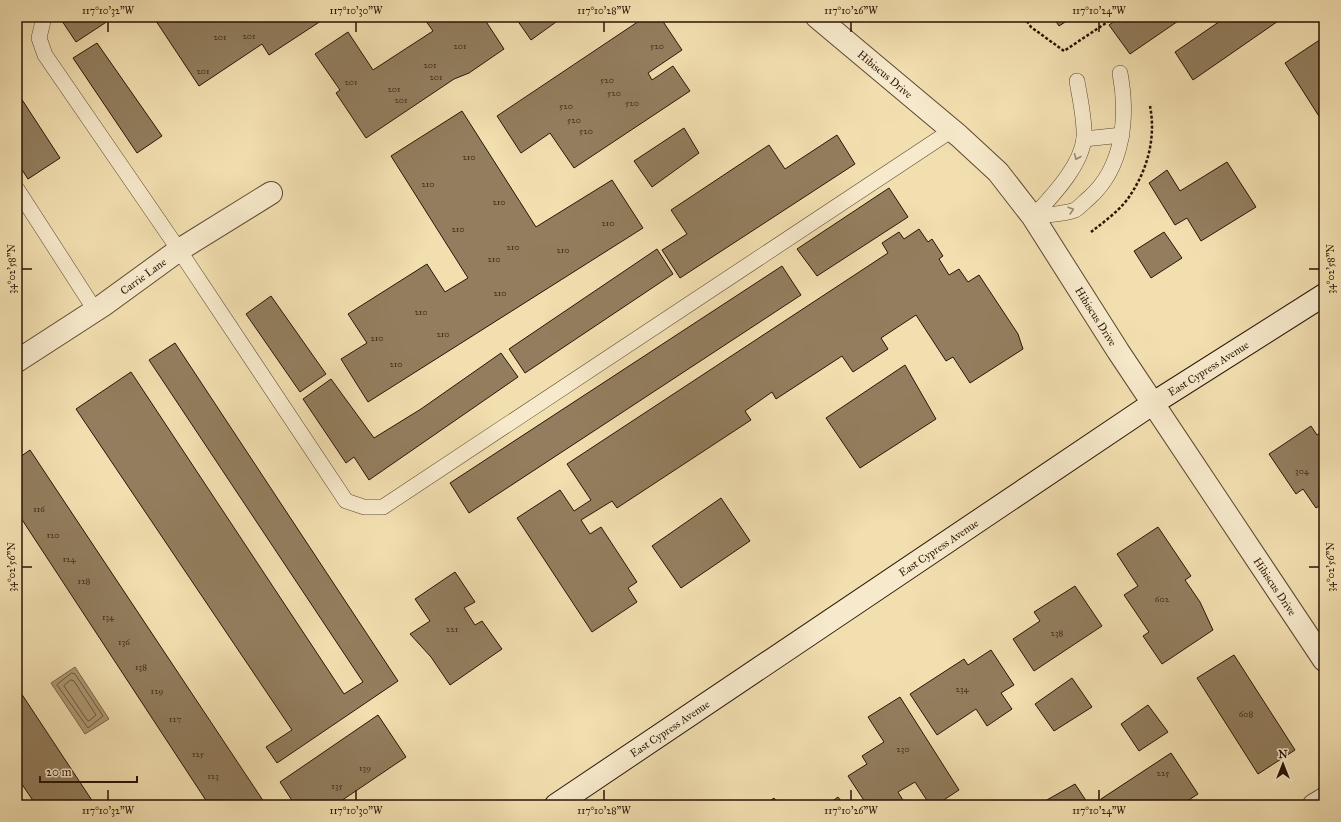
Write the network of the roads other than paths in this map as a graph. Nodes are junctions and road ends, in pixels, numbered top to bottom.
1 (44, 17) edge
2 (817, 17) edge
3 (1120, 73) dead end
4 (1076, 81) dead end
5 (952, 130) junction
6 (1122, 135) junction
7 (1084, 139) junction
8 (17, 189) edge
9 (271, 192) dead end
10 (1033, 217) junction
11 (178, 250) junction
12 (1324, 295) edge
13 (95, 310) junction
14 (17, 361) edge
15 (1152, 404) junction
16 (1324, 660) edge
17 (1324, 798) edge
18 (556, 805) edge
19 (1314, 805) edge

1 - 11 lane
2 - 5 street, Hibiscus Drive
3 - 6 lane
4 - 7 lane
5 - 10 street, Hibiscus Drive
5 - 11 lane
6 - 7 lane
10 -> 6 lane
7 -> 10 lane
8 - 13 lane
9 - 11 street, Carrie Lane
10 - 15 street, Hibiscus Drive
11 - 13 street, Carrie Lane
12 - 15 street, East Cypress Avenue
13 - 14 street, Carrie Lane
15 - 16 street, Hibiscus Drive
15 - 18 street, East Cypress Avenue
17 - 19 street

